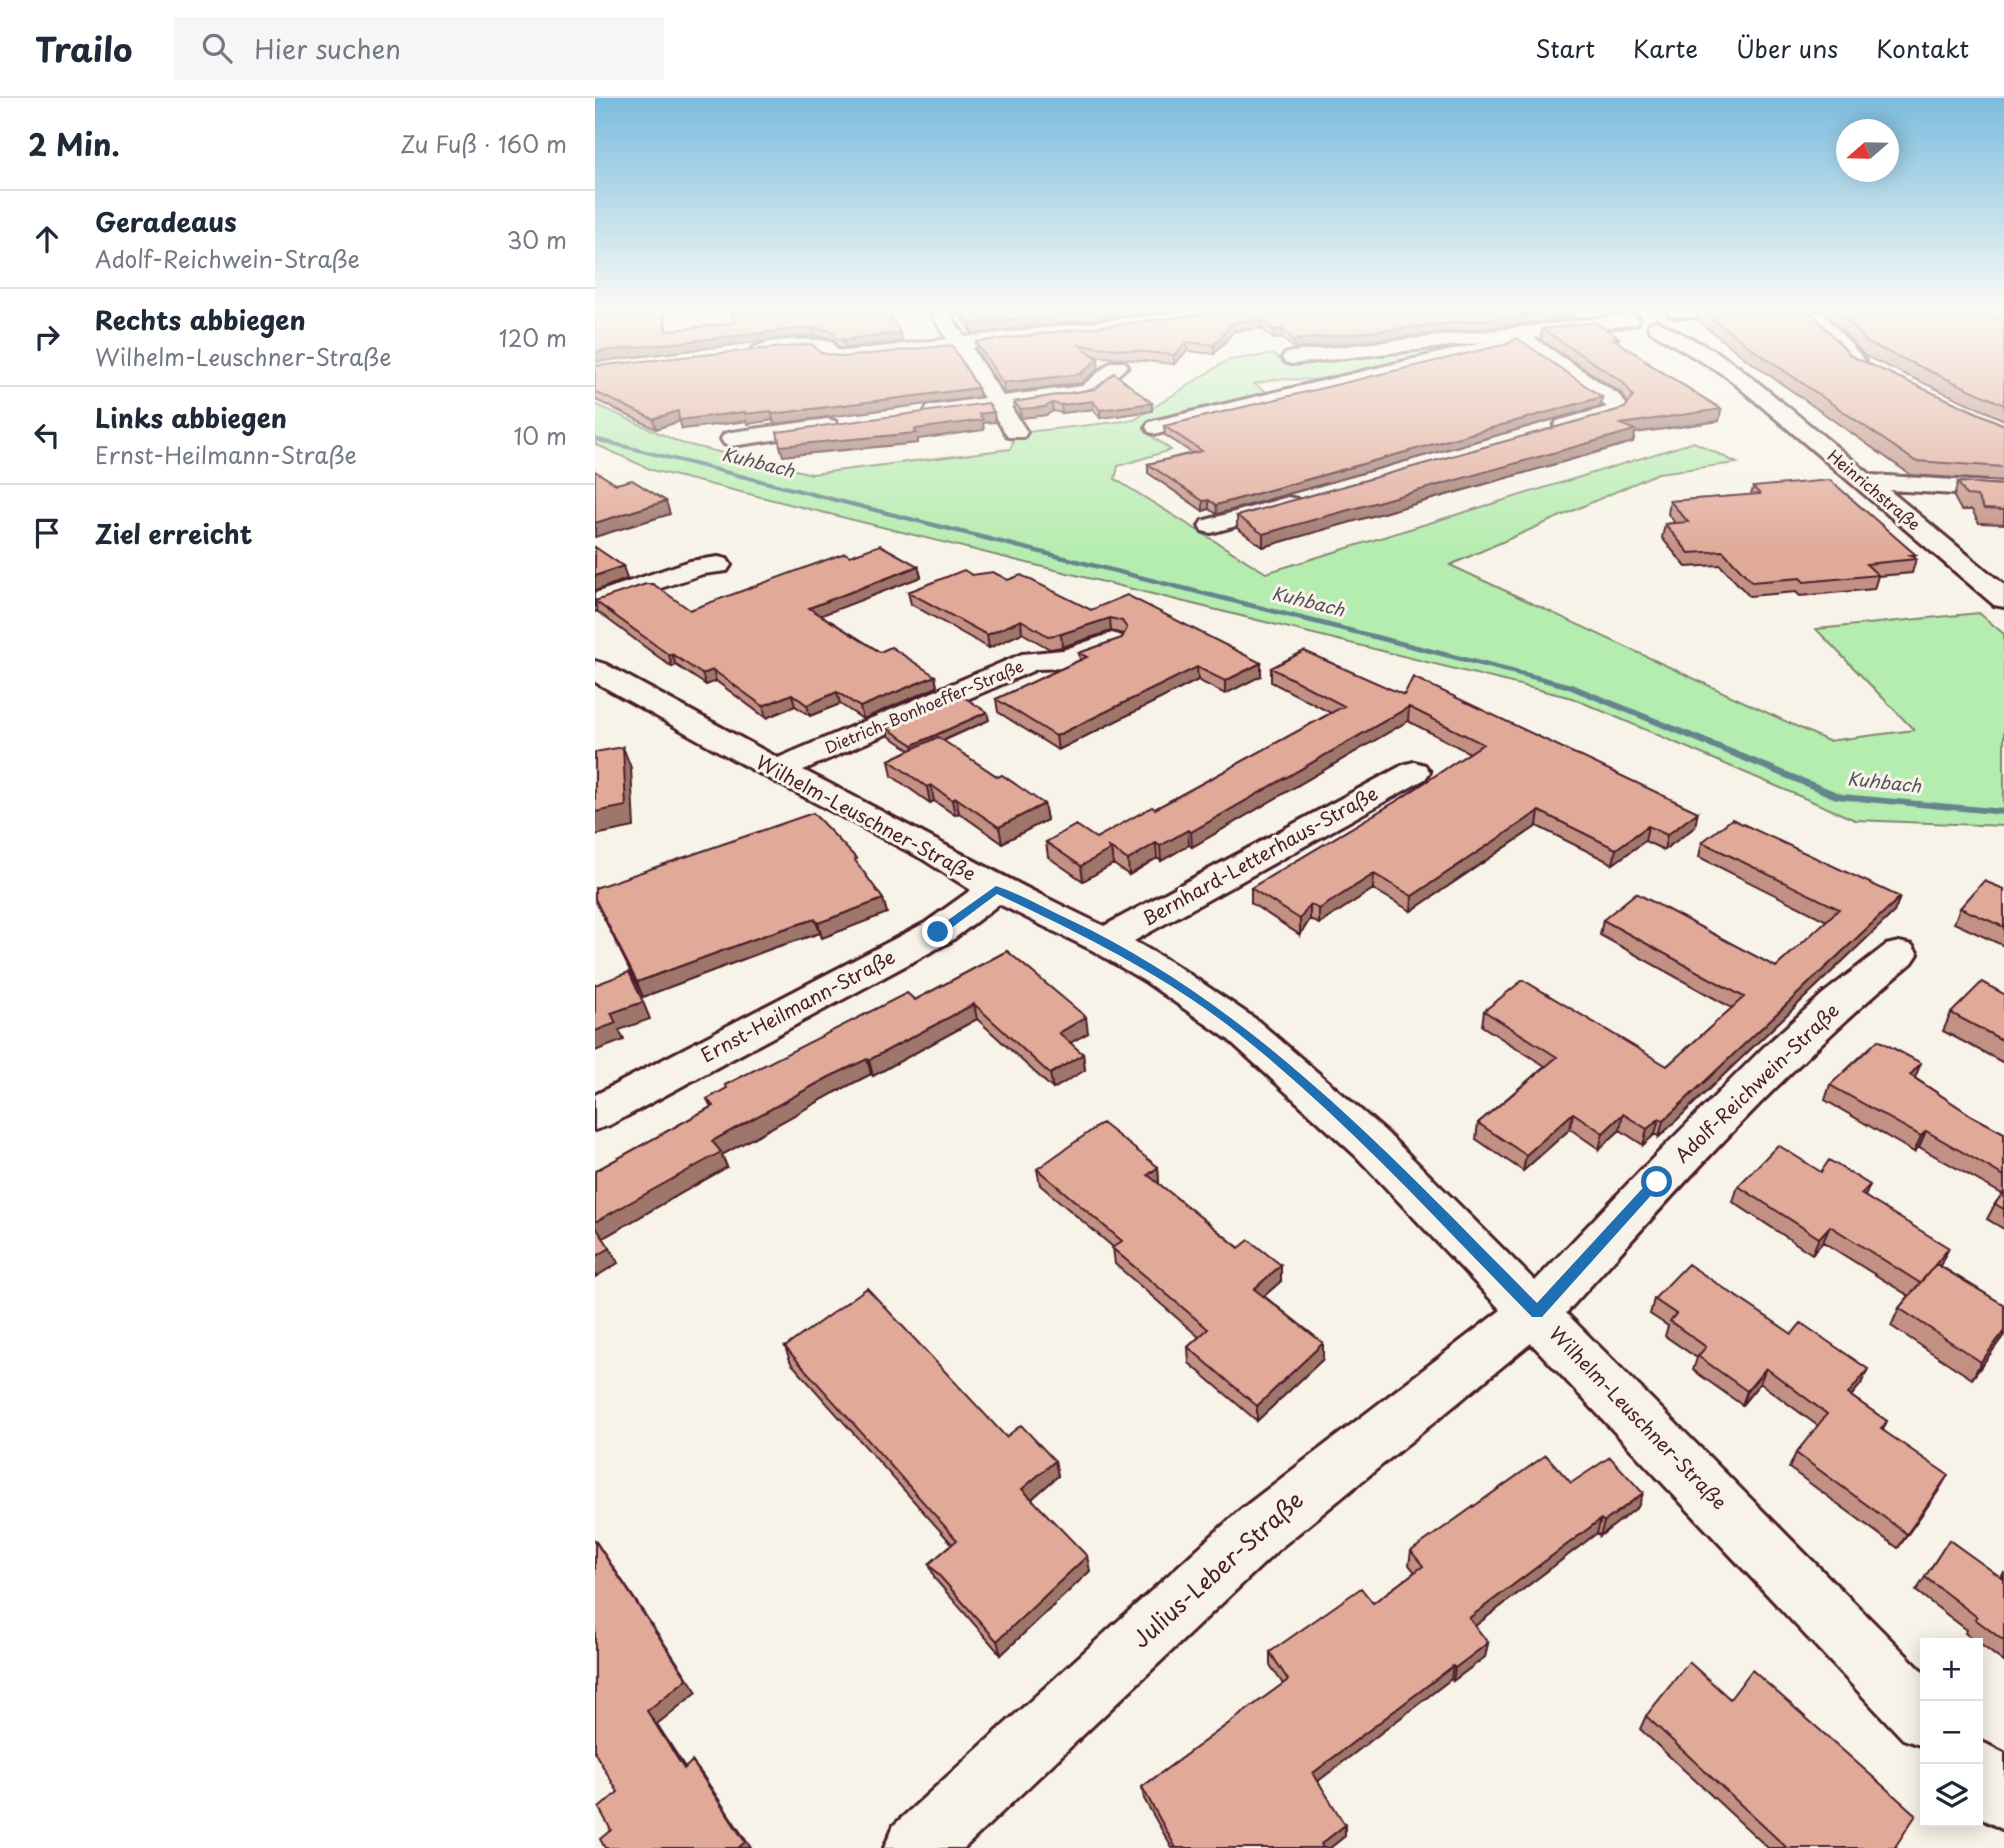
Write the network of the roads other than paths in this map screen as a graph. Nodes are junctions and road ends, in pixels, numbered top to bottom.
1 (989, 392) edge
2 (1083, 392) edge
3 (1305, 392) edge
4 (1601, 392) edge
5 (1754, 392) edge
6 (996, 403) junction
7 (912, 414) edge
8 (843, 424) edge
9 (1157, 427) dead end
10 (1551, 431) edge
11 (1016, 432) dead end
12 (732, 439) dead end
13 (1865, 482) junction
14 (2004, 490) edge
15 (1313, 497) edge
16 (1211, 526) dead end
17 (718, 565) dead end
18 (2004, 599) edge
19 (595, 602) edge
20 (1112, 642) edge
21 (595, 670) edge
22 (614, 699) edge
23 (779, 769) junction
24 (1414, 772) dead end
25 (996, 889) junction
26 (1105, 941) junction
27 (1899, 954) dead end
28 (595, 1114) edge
29 (1537, 1312) junction
30 (1920, 1712) edge
31 (1983, 1776) edge
32 (2004, 1798) edge
33 (917, 1848) edge

1 - 6 street
2 - 6 street
3 - 9 street
4 - 10 street
5 - 13 street, Heinrichstraße
6 - 7 street
6 - 11 street
8 - 12 street
13 - 14 street
13 - 18 street, Heinrichstraße
15 - 16 street
17 - 19 street
20 - 23 street, Dietrich-Bonhoeffer-Straße
21 - 22 street, Wilhelm-Leuschner-Straße
22 - 23 street, Wilhelm-Leuschner-Straße
23 - 25 street, Wilhelm-Leuschner-Straße
24 - 26 street, Bernhard-Letterhaus-Straße
25 - 26 street, Wilhelm-Leuschner-Straße
25 - 28 street, Ernst-Heilmann-Straße
26 - 29 street, Wilhelm-Leuschner-Straße
27 - 29 street, Adolf-Reichwein-Straße
29 - 30 street, Wilhelm-Leuschner-Straße
29 - 33 street, Julius-Leber-Straße
31 - 32 street

